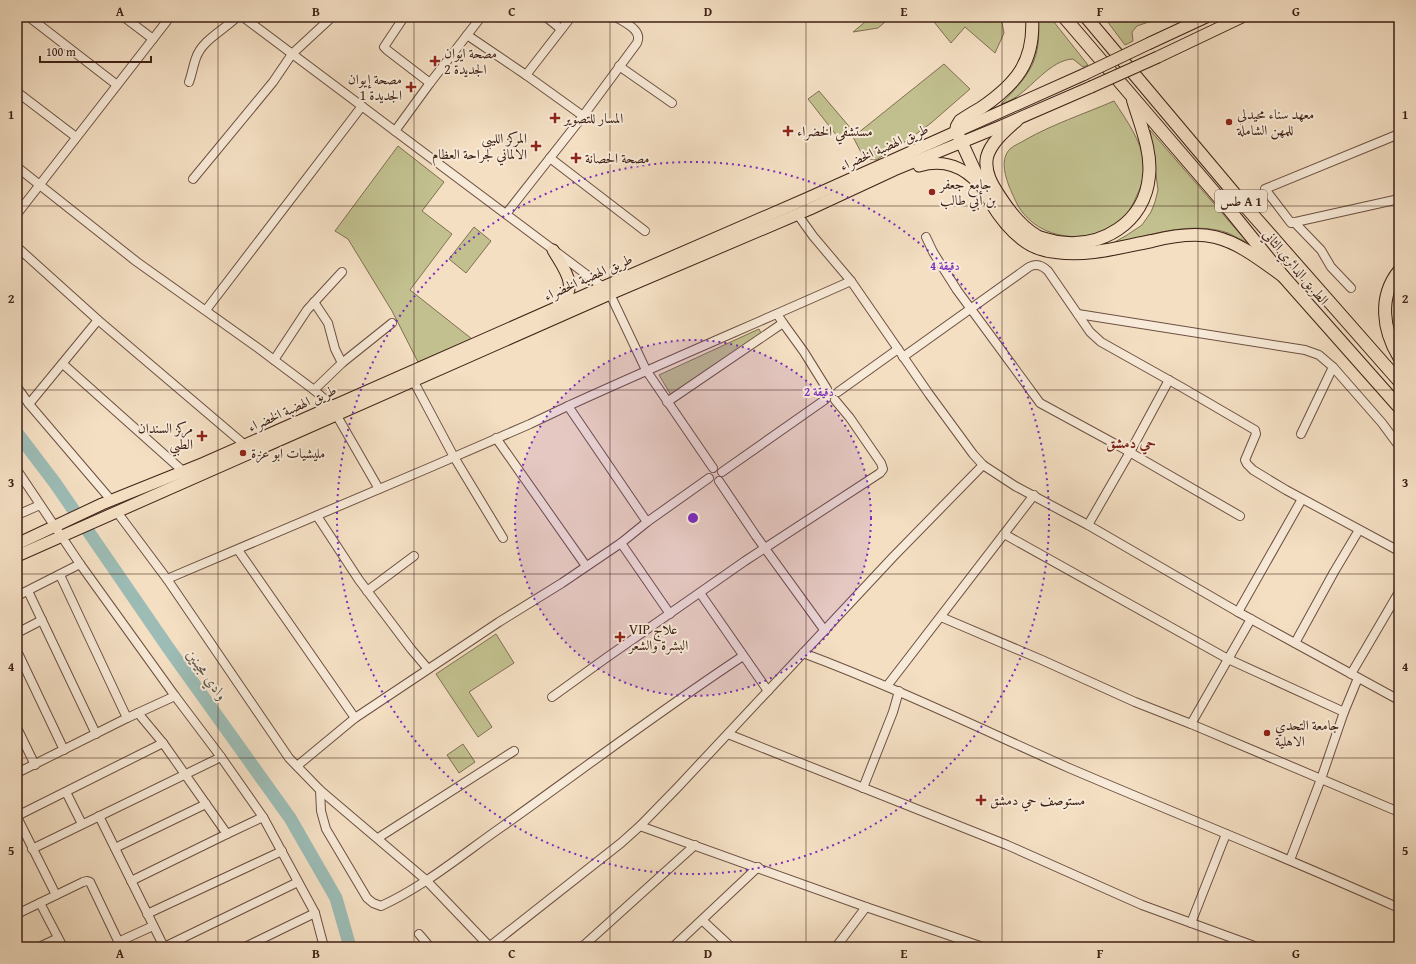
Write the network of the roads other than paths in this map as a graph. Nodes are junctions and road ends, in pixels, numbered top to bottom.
1 (29, 17) edge
2 (124, 17) edge
3 (170, 17) edge
4 (237, 17) edge
5 (243, 17) edge
6 (332, 17) edge
7 (404, 17) edge
8 (481, 17) edge
9 (546, 17) edge
10 (571, 17) edge
11 (616, 17) edge
12 (1032, 17) edge
13 (1064, 17) edge
14 (1086, 17) edge
15 (1093, 17) edge
16 (1206, 17) edge
17 (1242, 17) edge
18 (561, 29) junction
19 (467, 35) junction
20 (153, 39) junction
21 (1107, 41) junction
22 (292, 54) junction
23 (619, 66) junction
24 (526, 74) junction
25 (189, 82) dead end
26 (430, 83) junction
27 (117, 86) junction
28 (17, 92) edge
29 (1131, 95) junction
30 (672, 103) dead end
31 (362, 106) junction
32 (583, 116) junction
33 (1017, 120) junction
34 (395, 131) junction
35 (956, 131) junction
36 (1399, 134) edge
37 (76, 137) junction
38 (962, 142) junction
39 (550, 158) junction
40 (17, 167) edge
41 (879, 177) junction
42 (193, 180) dead end
43 (40, 184) junction
44 (984, 190) junction
45 (1399, 199) edge
46 (17, 214) edge
47 (506, 214) junction
48 (798, 214) junction
49 (1294, 222) junction
50 (645, 231) dead end
51 (926, 237) dead end
52 (17, 246) edge
53 (553, 250) junction
54 (1399, 271) edge
55 (342, 272) dead end
56 (1283, 276) junction
57 (851, 281) junction
58 (1350, 288) dead end
59 (606, 290) junction
60 (314, 302) junction
61 (560, 306) junction
62 (971, 309) junction
63 (206, 310) junction
64 (777, 314) junction
65 (1078, 314) junction
66 (98, 320) junction
67 (783, 322) junction
68 (392, 323) dead end
69 (898, 349) junction
70 (903, 357) junction
71 (1399, 357) edge
72 (274, 360) junction
73 (342, 363) junction
74 (62, 364) junction
75 (1333, 367) junction
76 (646, 370) junction
77 (1169, 380) junction
78 (1399, 381) edge
79 (414, 382) junction
80 (17, 387) edge
81 (314, 390) junction
82 (827, 390) junction
83 (838, 392) junction
84 (826, 399) junction
85 (835, 400) junction
86 (667, 402) junction
87 (29, 404) junction
88 (568, 406) junction
89 (1399, 407) edge
90 (335, 411) junction
91 (1301, 434) dead end
92 (496, 438) junction
93 (245, 445) junction
94 (1399, 446) edge
95 (1130, 452) junction
96 (454, 457) junction
97 (983, 465) junction
98 (206, 468) junction
99 (713, 468) junction
100 (17, 470) edge
101 (184, 472) junction
102 (722, 472) junction
103 (709, 478) junction
104 (719, 481) junction
105 (380, 489) junction
106 (1034, 495) junction
107 (1302, 498) junction
108 (106, 502) junction
109 (40, 505) junction
110 (114, 513) junction
111 (17, 514) edge
112 (317, 516) junction
113 (1240, 516) dead end
114 (647, 522) junction
115 (1088, 525) junction
116 (61, 530) junction
117 (1359, 530) junction
118 (1004, 534) junction
119 (503, 538) dead end
120 (621, 543) junction
121 (17, 544) edge
122 (765, 548) junction
123 (238, 550) junction
124 (1399, 551) edge
125 (17, 556) edge
126 (414, 556) dead end
127 (80, 564) junction
128 (586, 566) junction
129 (60, 575) junction
130 (167, 579) junction
131 (28, 591) junction
132 (367, 591) junction
133 (1399, 592) edge
134 (700, 593) junction
135 (17, 596) edge
136 (1238, 612) junction
137 (670, 614) junction
138 (941, 617) junction
139 (1251, 619) junction
140 (42, 620) junction
141 (825, 631) junction
142 (17, 633) edge
143 (1294, 643) junction
144 (17, 651) edge
145 (803, 653) junction
146 (743, 656) junction
147 (1228, 659) junction
148 (428, 669) junction
149 (1354, 676) junction
150 (887, 686) junction
151 (768, 690) junction
152 (899, 692) junction
153 (175, 696) junction
154 (552, 697) dead end
155 (1399, 700) edge
156 (1344, 712) junction
157 (138, 713) junction
158 (127, 718) junction
159 (355, 718) junction
160 (1191, 724) junction
161 (17, 728) edge
162 (96, 734) junction
163 (728, 734) junction
164 (163, 743) junction
165 (64, 750) junction
166 (514, 751) dead end
167 (221, 757) junction
168 (35, 765) junction
169 (296, 766) junction
170 (17, 773) edge
171 (185, 775) junction
172 (1321, 779) junction
173 (863, 788) junction
174 (320, 790) junction
175 (66, 792) junction
176 (206, 804) junction
177 (1399, 812) edge
178 (17, 816) edge
179 (99, 816) junction
180 (263, 818) junction
181 (82, 824) junction
182 (640, 826) junction
183 (20, 831) edge
184 (227, 834) junction
185 (1226, 834) junction
186 (378, 838) junction
187 (695, 845) junction
188 (116, 848) junction
189 (32, 849) junction
190 (282, 851) junction
191 (1290, 860) junction
192 (758, 867) junction
193 (426, 880) junction
194 (131, 881) junction
195 (298, 882) junction
196 (56, 895) junction
197 (40, 903) junction
198 (866, 907) junction
199 (1399, 908) edge
200 (18, 912) edge
201 (315, 913) junction
202 (146, 914) junction
203 (702, 920) junction
204 (1191, 923) junction
205 (153, 926) junction
206 (419, 934) dead end
207 (58, 938) junction
208 (120, 946) edge
209 (39, 947) edge
210 (63, 947) edge
211 (164, 947) edge
212 (245, 947) edge
213 (324, 947) edge
214 (430, 947) edge
215 (490, 947) edge
216 (582, 947) edge
217 (673, 947) edge
218 (731, 947) edge
219 (836, 947) edge
220 (983, 947) edge
221 (1257, 947) edge

1 - 27 street
2 - 20 street
3 - 20 street
4 - 25 street
5 - 22 street
6 - 22 street
7 - 26 street
8 - 19 street
9 - 18 street
10 - 18 street
11 - 23 street
12 - 35 highway
13 - 29 highway, الطريق الدائري الثاني / طس A 1
14 - 21 highway, الطريق الدائري الثاني / طس A 1
15 - 21 highway
16 - 35 main road, طريق الهضبة الخضراء, bridge
17 - 33 main road, طريق الهضبة الخضراء, bridge
18 - 24 street
19 - 24 street
19 - 26 street
20 - 27 street
21 - 78 highway, الطريق الدائري الثاني / طس A 1
22 - 31 street
22 - 42 street
23 - 30 street
23 - 32 street
24 - 32 street
26 - 34 street
27 - 37 street
28 - 37 street
29 - 33 highway
29 - 56 highway, الطريق الدائري الثاني / طس A 1
31 - 34 street
31 - 63 street
32 - 39 street
33 - 38 main road, طريق الهضبة الخضراء
34 - 47 street
35 - 38 highway
35 - 59 main road, طريق الهضبة الخضراء
36 - 49 street
37 - 43 street
38 - 41 main road, طريق الهضبة الخضراء
38 - 44 highway
39 - 47 street
39 - 50 street
40 - 43 street
41 - 44 main road
41 - 48 main road, طريق الهضبة الخضراء
43 - 46 street
43 - 63 street
44 - 56 highway
45 - 49 street
47 - 53 street
48 - 57 street
48 - 59 main road, طريق الهضبة الخضراء
49 - 58 street
51 - 62 street
52 - 66 street
53 - 59 street
53 - 61 main road
54 - 71 highway
55 - 60 street
56 - 89 highway, الطريق الدائري الثاني
57 - 64 street
57 - 69 street
59 - 61 main road, طريق الهضبة الخضراء
59 - 76 street
59 - 79 main road, طريق الهضبة الخضراء
60 - 72 street
60 - 73 street
61 - 90 main road, طريق الهضبة الخضراء
62 - 65 street
62 - 70 street
62 - 95 street
63 - 72 street
64 - 67 street
64 - 76 street
65 - 75 street
65 - 77 street
66 - 74 street
66 - 93 street
67 - 82 street
67 - 86 street
68 - 73 street
69 - 70 street
69 - 83 street
70 - 97 street
72 - 81 street
73 - 81 street
74 - 87 street
74 - 101 street
75 - 91 street
75 - 94 street
76 - 86 street
76 - 88 street
77 - 95 street
77 - 107 street
79 - 90 main road, طريق الهضبة الخضراء
79 - 96 street
80 - 87 street
81 - 90 street
82 - 83 street
82 - 84 street
83 - 85 street
84 - 85 street
84 - 102 street
85 - 122 street
86 - 99 street
87 - 108 street
88 - 92 street
88 - 114 street
90 - 93 main road, طريق الهضبة الخضراء
90 - 98 main road, طريق الهضبة الخضراء
90 - 105 street
92 - 96 street
92 - 128 street
93 - 98 main road, طريق الهضبة الخضراء
95 - 113 street
95 - 115 street
96 - 105 street
96 - 119 street
97 - 106 street
97 - 141 street
98 - 101 main road, طريق الهضبة الخضراء
98 - 110 main road, طريق الهضبة الخضراء
99 - 102 street
99 - 103 street
100 - 109 street
101 - 108 main road, طريق الهضبة الخضراء
102 - 104 street
103 - 104 street
103 - 114 street
104 - 122 street
105 - 112 street
106 - 115 street
106 - 118 street
107 - 117 street
107 - 136 street
108 - 116 main road, طريق الهضبة الخضراء
109 - 111 street
109 - 116 street
110 - 116 main road, طريق الهضبة الخضراء
110 - 130 street
112 - 123 street
112 - 132 street
114 - 120 street
115 - 136 street
116 - 121 main road
116 - 125 main road
116 - 127 street
117 - 124 street
117 - 143 street
118 - 138 street
118 - 147 street
120 - 128 street
120 - 137 street
122 - 134 street
122 - 141 street
123 - 130 street
123 - 159 street
126 - 132 street
127 - 129 street
127 - 153 street
128 - 148 street
129 - 131 street
129 - 158 street
130 - 169 street
131 - 135 street
131 - 140 street
132 - 148 street
133 - 149 street
134 - 137 street
134 - 146 street
136 - 139 street
137 - 154 street
138 - 150 street
138 - 160 street
139 - 143 street
139 - 147 street
140 - 142 street
140 - 162 street
141 - 145 street
143 - 149 street
144 - 165 street
145 - 150 street
145 - 151 street
146 - 151 street
146 - 193 street
147 - 156 street
147 - 160 street
148 - 159 street
149 - 155 street
149 - 156 street
150 - 152 street
151 - 163 street
152 - 173 street
152 - 185 street
153 - 157 street
153 - 167 street
156 - 172 street
157 - 158 street
157 - 164 street
158 - 162 street
159 - 169 street
160 - 172 street
161 - 168 street
162 - 165 street
163 - 173 street
163 - 182 street
164 - 171 street
164 - 175 street
165 - 168 street
166 - 186 street
167 - 171 street
167 - 180 street
168 - 170 street
169 - 174 street
171 - 176 street
171 - 179 street
172 - 177 street
172 - 191 street
173 - 204 street
174 - 186 street
174 - 193 street
175 - 178 street
175 - 181 street
176 - 184 street
176 - 188 street
178 - 183 street
179 - 181 street
179 - 188 street
180 - 184 street
180 - 190 street
181 - 189 street
182 - 187 street
182 - 215 street
183 - 189 street
184 - 194 street
185 - 191 street
185 - 204 street
186 - 193 street
187 - 192 street
187 - 216 street
188 - 194 street
189 - 196 street
190 - 195 street
190 - 202 street
191 - 199 street
192 - 198 street
192 - 203 street
193 - 215 street
194 - 202 street
195 - 201 street
195 - 211 street
196 - 197 street
196 - 208 street
197 - 200 street
197 - 207 street
198 - 219 street
198 - 220 street
201 - 212 street
201 - 213 street
202 - 205 street
203 - 217 street
203 - 218 street
204 - 221 street
205 - 208 street
205 - 211 street
206 - 214 street
207 - 209 street
207 - 210 street

